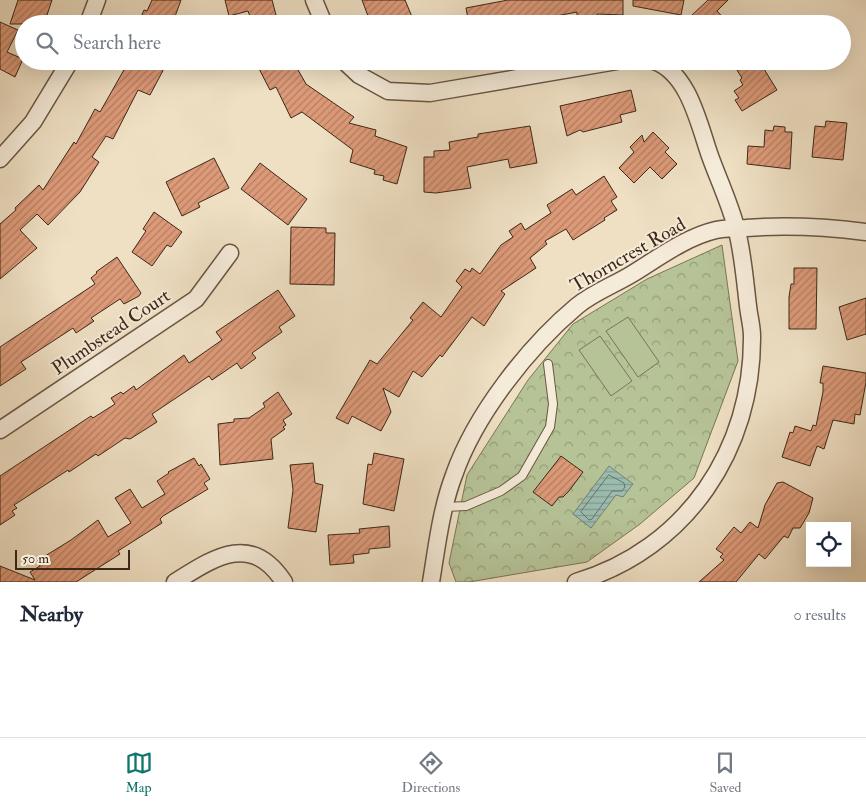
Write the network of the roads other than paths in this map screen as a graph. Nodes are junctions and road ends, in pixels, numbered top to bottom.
1 (97, 0) edge
2 (314, 0) edge
3 (91, 15) edge
4 (320, 15) edge
5 (65, 70) edge
6 (354, 70) edge
7 (564, 70) edge
8 (669, 70) edge
9 (0, 160) edge
10 (737, 228) junction
11 (866, 232) edge
12 (230, 253) dead end
13 (548, 364) dead end
14 (0, 430) edge
15 (445, 507) junction
16 (175, 582) edge
17 (284, 582) edge
18 (431, 582) edge
19 (576, 582) edge

1 - 3 street
2 - 4 street
5 - 9 street
6 - 7 street
8 - 10 street
10 - 11 street, Thorncrest Road
10 - 15 street, Thorncrest Road
10 - 19 street
12 - 14 street, Plumbstead Court
13 - 15 lane
15 - 18 street, Thorncrest Road
16 - 17 street

